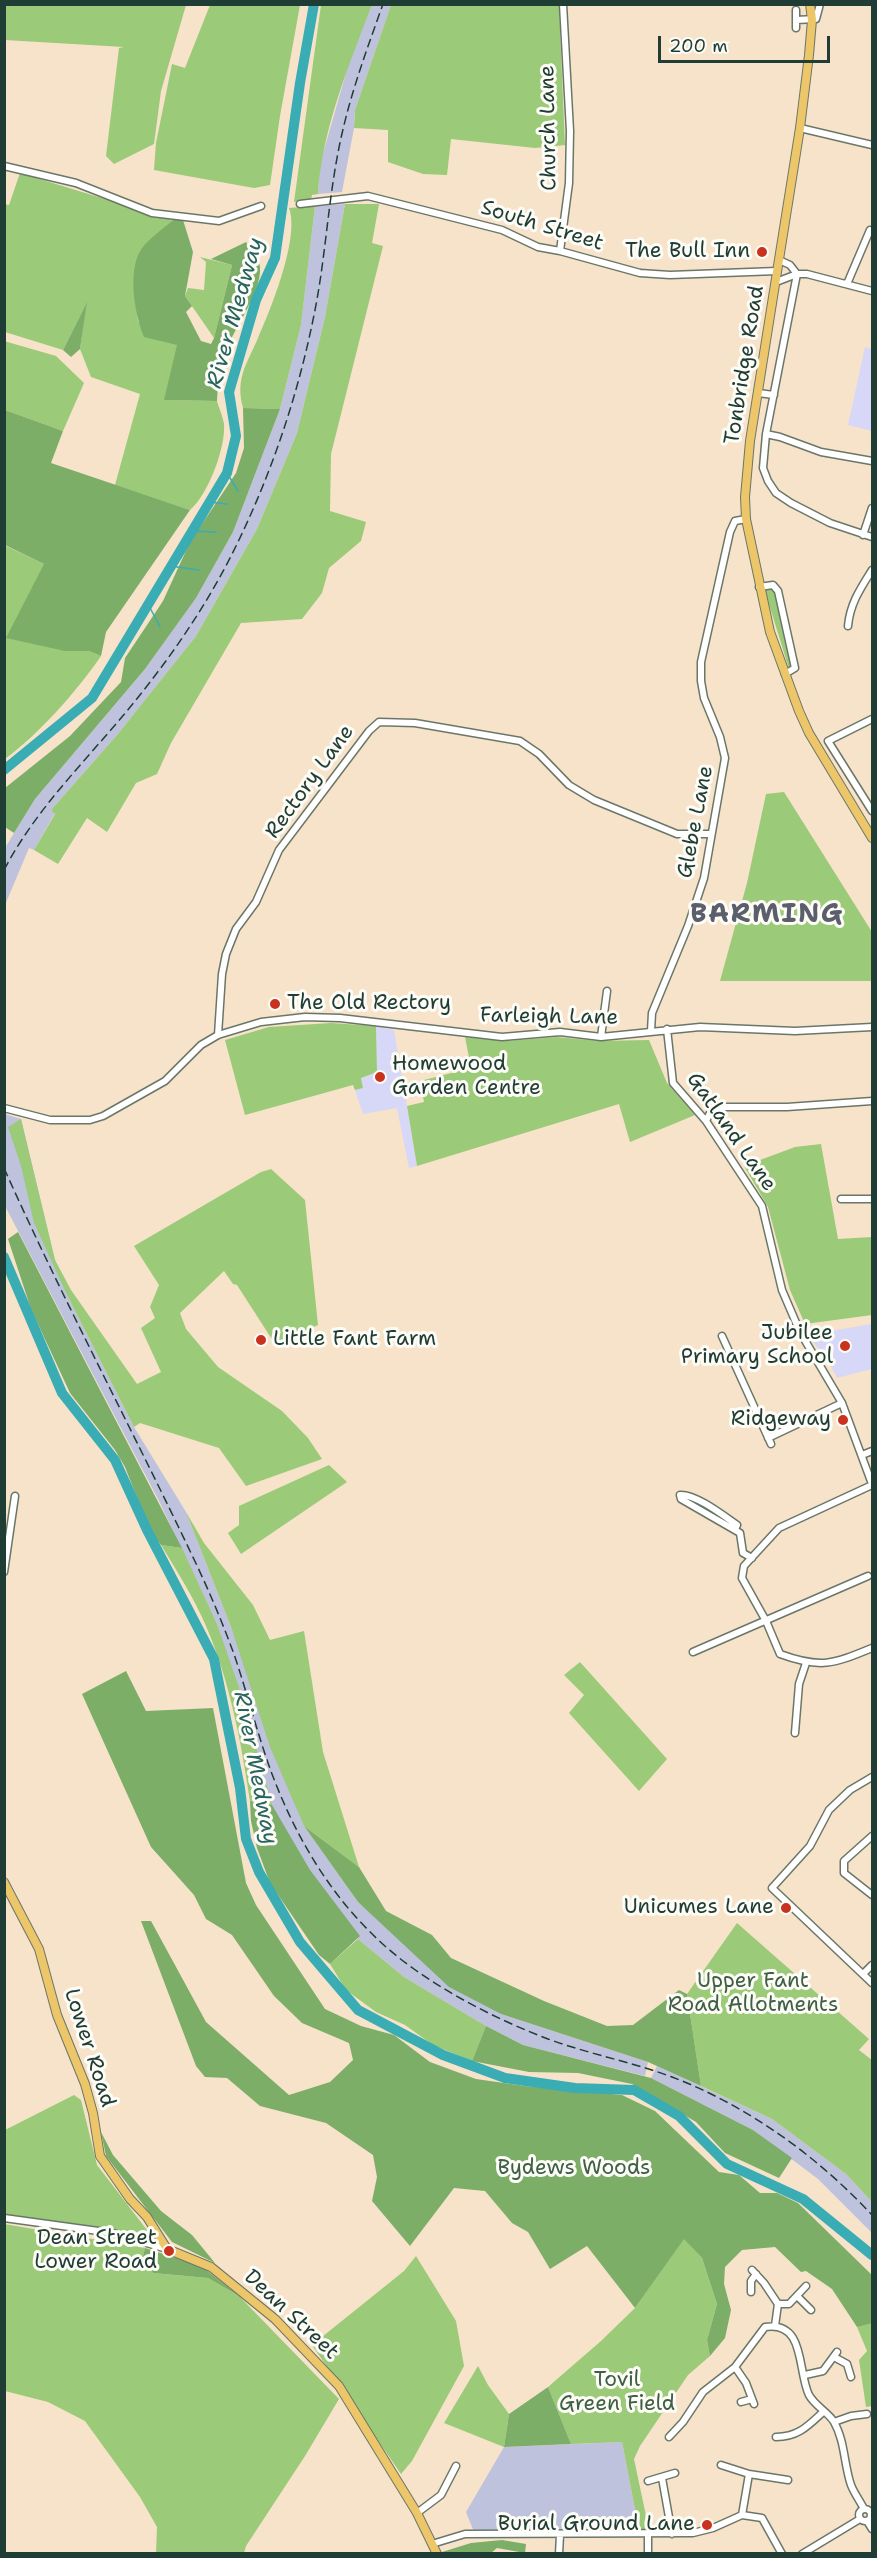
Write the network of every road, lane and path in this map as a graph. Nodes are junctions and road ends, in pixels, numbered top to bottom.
1 (563, 4) edge
2 (810, 4) edge
3 (820, 4) edge
4 (796, 10) dead end
5 (796, 20) junction
6 (812, 20) junction
7 (796, 28) dead end
8 (800, 128) junction
9 (873, 145) edge
10 (4, 166) edge
11 (300, 204) dead end
12 (261, 206) dead end
13 (870, 230) dead end
14 (560, 250) junction
15 (779, 260) junction
16 (777, 271) junction
17 (797, 274) junction
18 (776, 282) junction
19 (847, 284) junction
20 (873, 291) edge
21 (758, 393) junction
22 (774, 395) junction
23 (766, 434) junction
24 (873, 461) edge
25 (873, 508) edge
26 (746, 519) junction
27 (863, 535) junction
28 (873, 537) edge
29 (873, 570) edge
30 (759, 587) junction
31 (848, 627) dead end
32 (784, 674) junction
33 (873, 719) edge
34 (873, 811) edge
35 (711, 834) junction
36 (873, 838) edge
37 (607, 991) dead end
38 (873, 1027) edge
39 (667, 1029) junction
40 (651, 1031) junction
41 (218, 1035) junction
42 (601, 1037) junction
43 (873, 1101) edge
44 (4, 1108) edge
45 (706, 1120) junction
46 (842, 1199) dead end
47 (873, 1199) edge
48 (722, 1336) dead end
49 (842, 1402) junction
50 (873, 1451) edge
51 (862, 1455) junction
52 (873, 1484) edge
53 (15, 1496) dead end
54 (717, 1512) junction
55 (710, 1518) junction
56 (735, 1530) junction
57 (752, 1558) junction
58 (4, 1572) edge
59 (868, 1576) dead end
60 (766, 1621) junction
61 (873, 1648) edge
62 (693, 1652) dead end
63 (806, 1663) junction
64 (795, 1732) dead end
65 (873, 1777) edge
66 (873, 1836) edge
67 (4, 1882) edge
68 (873, 1895) edge
69 (873, 1965) edge
70 (863, 1974) junction
71 (873, 1983) edge
72 (4, 2218) edge
73 (167, 2249) junction
74 (806, 2286) dead end
75 (751, 2292) dead end
76 (798, 2296) junction
77 (778, 2304) junction
78 (811, 2310) dead end
79 (776, 2326) junction
80 (735, 2367) junction
81 (805, 2375) junction
82 (851, 2377) dead end
83 (741, 2402) dead end
84 (823, 2412) junction
85 (867, 2414) dead end
86 (834, 2422) junction
87 (669, 2437) dead end
88 (776, 2437) dead end
89 (721, 2465) dead end
90 (456, 2466) dead end
91 (675, 2473) dead end
92 (749, 2474) junction
93 (662, 2478) junction
94 (788, 2480) dead end
95 (648, 2481) dead end
96 (864, 2509) junction
97 (872, 2512) edge
98 (417, 2513) junction
99 (742, 2515) junction
100 (864, 2520) junction
101 (873, 2529) edge
102 (672, 2534) junction
103 (560, 2535) junction
104 (648, 2535) junction
105 (432, 2544) junction
106 (437, 2553) edge
107 (559, 2553) edge
108 (648, 2553) edge
109 (782, 2553) edge
110 (802, 2553) edge

1 - 14 street, Church Lane
2 - 6 main road, Tonbridge Road
3 - 6 street
4 - 5 street
5 - 6 street
5 - 7 street
6 - 8 main road, Tonbridge Road
8 - 9 street
8 - 15 main road, Tonbridge Road
10 - 12 street
11 - 14 street, South Street
13 - 19 street
14 - 16 street, South Street
15 - 16 main road, Tonbridge Road
15 - 17 street
16 - 18 main road, Tonbridge Road
17 - 18 street
17 - 19 street
17 - 22 street
18 - 21 main road, Tonbridge Road
19 - 20 street
21 - 22 street
21 - 26 main road, Tonbridge Road
22 - 23 street
23 - 24 street
23 - 27 street
25 - 27 street
26 - 30 main road, Tonbridge Road
26 - 35 street, Glebe Lane
27 - 28 street
29 - 31 street
30 - 32 main road, Tonbridge Road
30 - 32 street
32 - 36 main road, Tonbridge Road
33 - 34 street
35 - 40 street, Glebe Lane
35 - 41 street, Rectory Lane
37 - 42 street
38 - 39 street, Farleigh Lane
39 - 40 street, Farleigh Lane
39 - 45 street, Gatland Lane
40 - 42 street, Farleigh Lane
41 - 42 street, Farleigh Lane
41 - 44 street, Farleigh Lane
43 - 45 street
45 - 49 street, Gatland Lane
46 - 47 street
48 - 49 street
49 - 51 street, Gatland Lane
50 - 51 street
51 - 52 street, Gatland Lane
52 - 57 street
53 - 58 street
54 - 55 street
54 - 55 street
54 - 56 street
55 - 56 street
56 - 57 street
57 - 60 street
59 - 60 street
60 - 62 street
60 - 63 street
61 - 63 street
63 - 64 street
65 - 70 street
66 - 68 street
67 - 73 main road, Lower Road
69 - 70 street
70 - 71 street
72 - 73 street, Dean Street
73 - 98 main road, Dean Street
74 - 76 street
75 - 77 street
76 - 77 street
76 - 78 street
77 - 79 street
79 - 80 street
79 - 81 street
80 - 83 street
80 - 87 street
81 - 82 street
81 - 84 street
84 - 86 street
84 - 88 street
85 - 86 street
86 - 96 street
89 - 92 street
90 - 98 street
91 - 93 street
92 - 94 street
92 - 99 street
93 - 95 street
93 - 102 street
96 - 97 street
96 - 100 street
97 - 100 street
98 - 105 main road, Dean Street
99 - 102 street
99 - 109 street
100 - 101 street
100 - 110 street
102 - 104 street
103 - 104 street
103 - 105 street
103 - 107 street
104 - 108 street
105 - 106 main road, Dean Street

